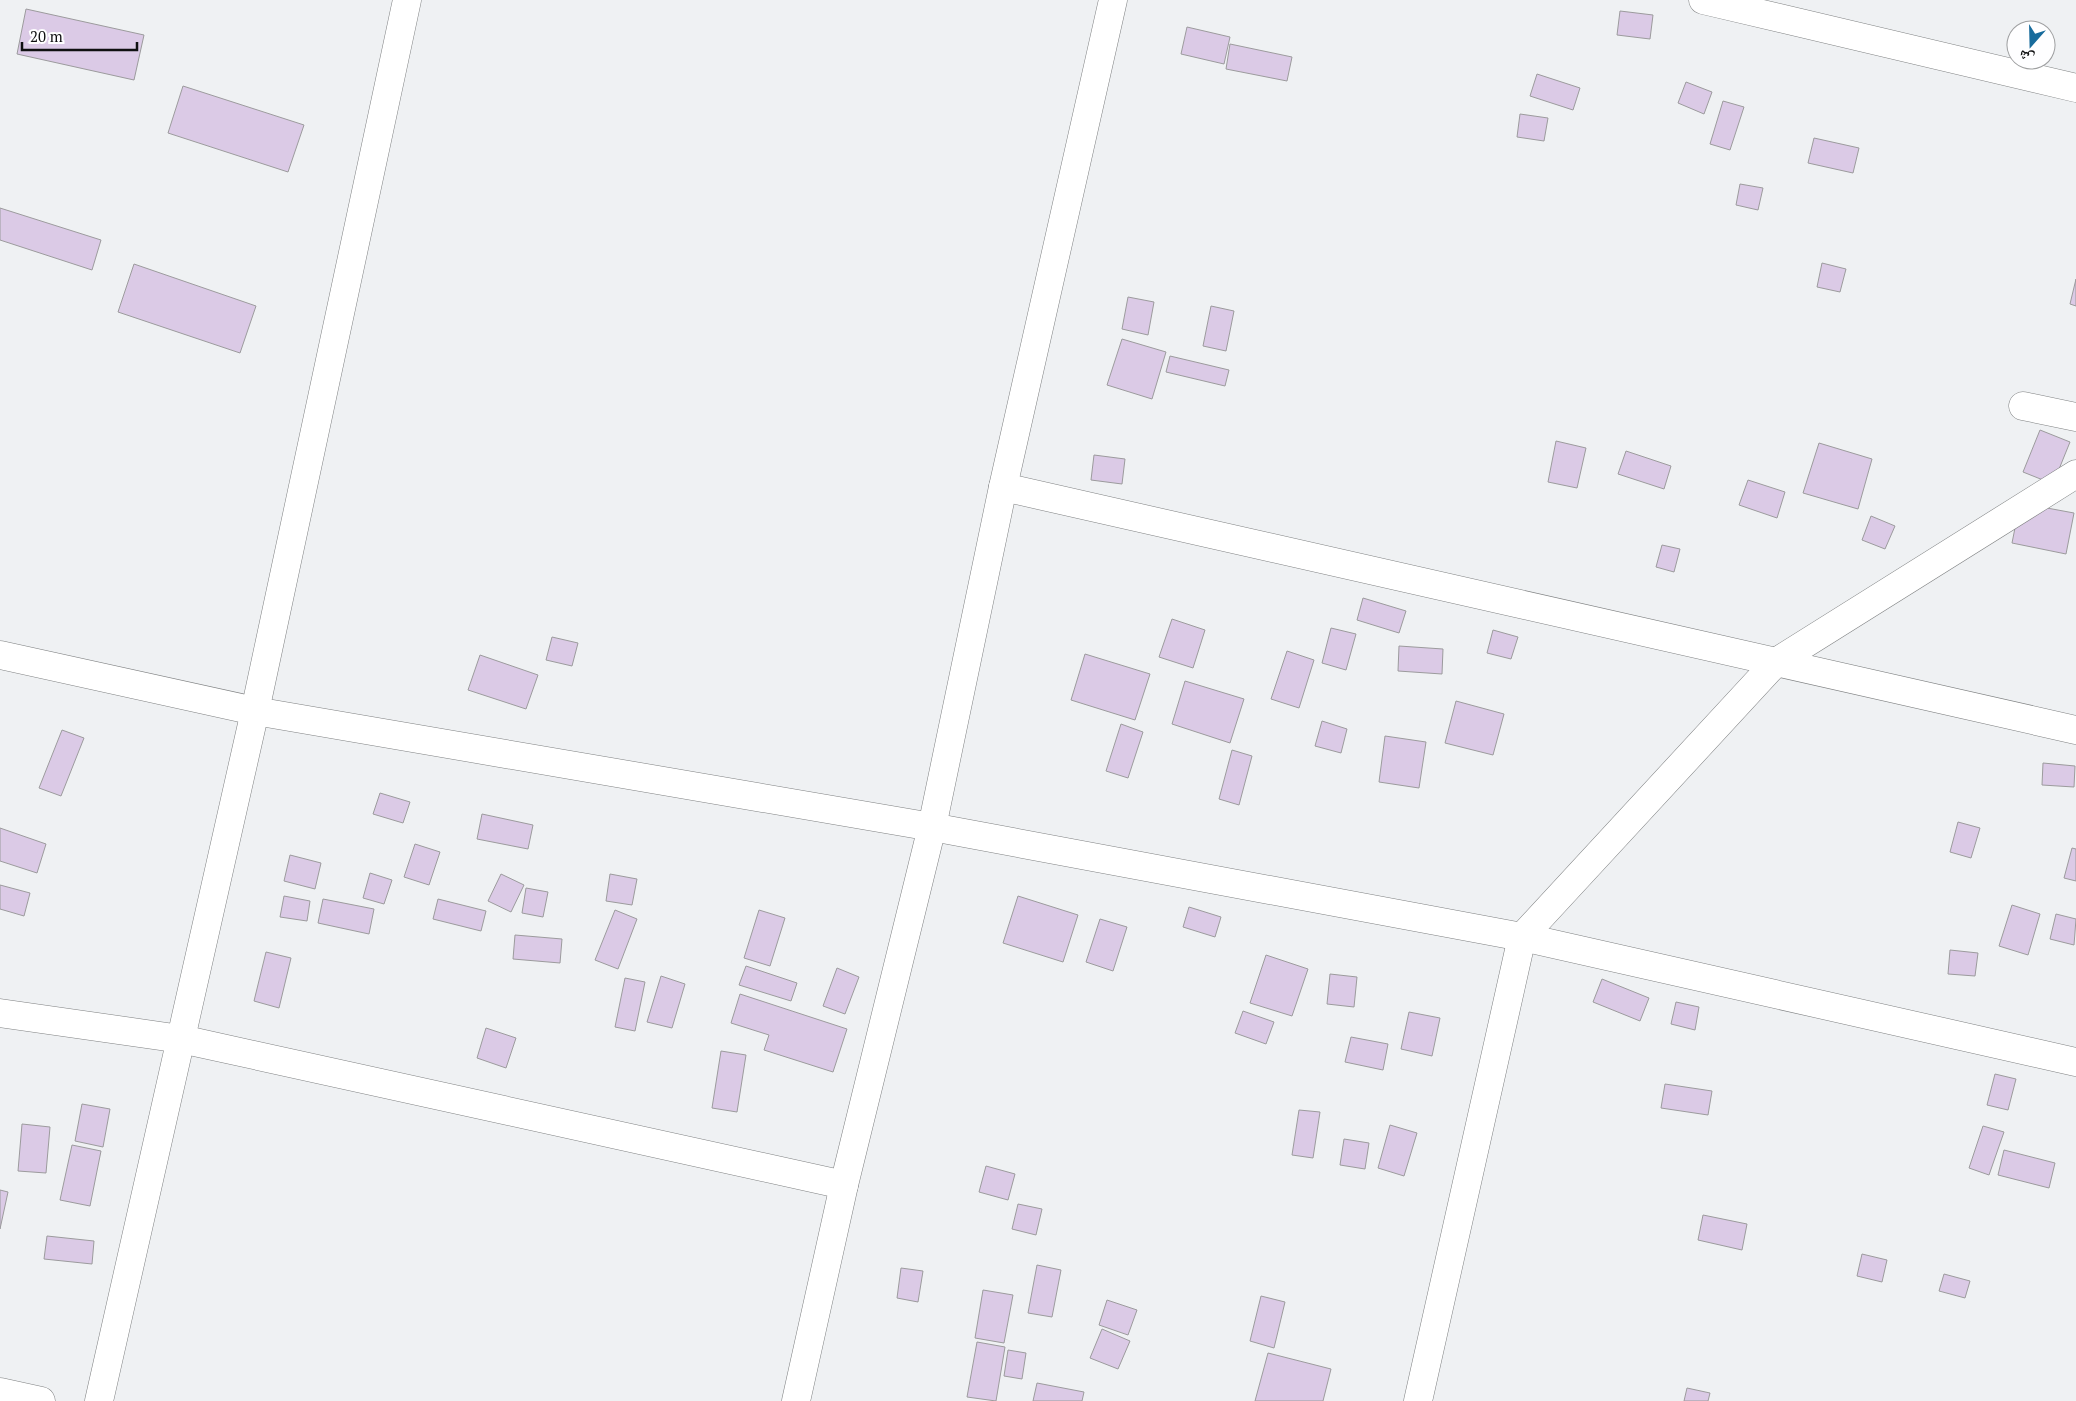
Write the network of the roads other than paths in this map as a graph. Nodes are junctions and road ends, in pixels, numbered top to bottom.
1 (407, 0) edge
2 (1113, 0) edge
3 (1703, 0) edge
4 (2076, 88) edge
5 (2023, 406) dead end
6 (2076, 418) edge
7 (2076, 474) edge
8 (1002, 487) junction
9 (0, 655) edge
10 (1776, 662) junction
11 (255, 711) junction
12 (2076, 730) edge
13 (932, 826) junction
14 (1522, 938) junction
15 (0, 1013) edge
16 (181, 1039) junction
17 (2076, 1062) edge
18 (844, 1185) junction
19 (0, 1392) edge
20 (41, 1401) edge
21 (99, 1401) edge
22 (796, 1401) edge
23 (1418, 1401) edge

1 - 11 street
2 - 8 street
3 - 4 street
5 - 6 street
7 - 10 street
8 - 10 street
8 - 13 street
9 - 11 street
10 - 12 street
10 - 14 street
11 - 13 street
11 - 16 street
13 - 14 street
13 - 18 street
14 - 17 street
14 - 23 street
15 - 16 street
16 - 18 street
16 - 21 street
18 - 22 street
19 - 20 street

